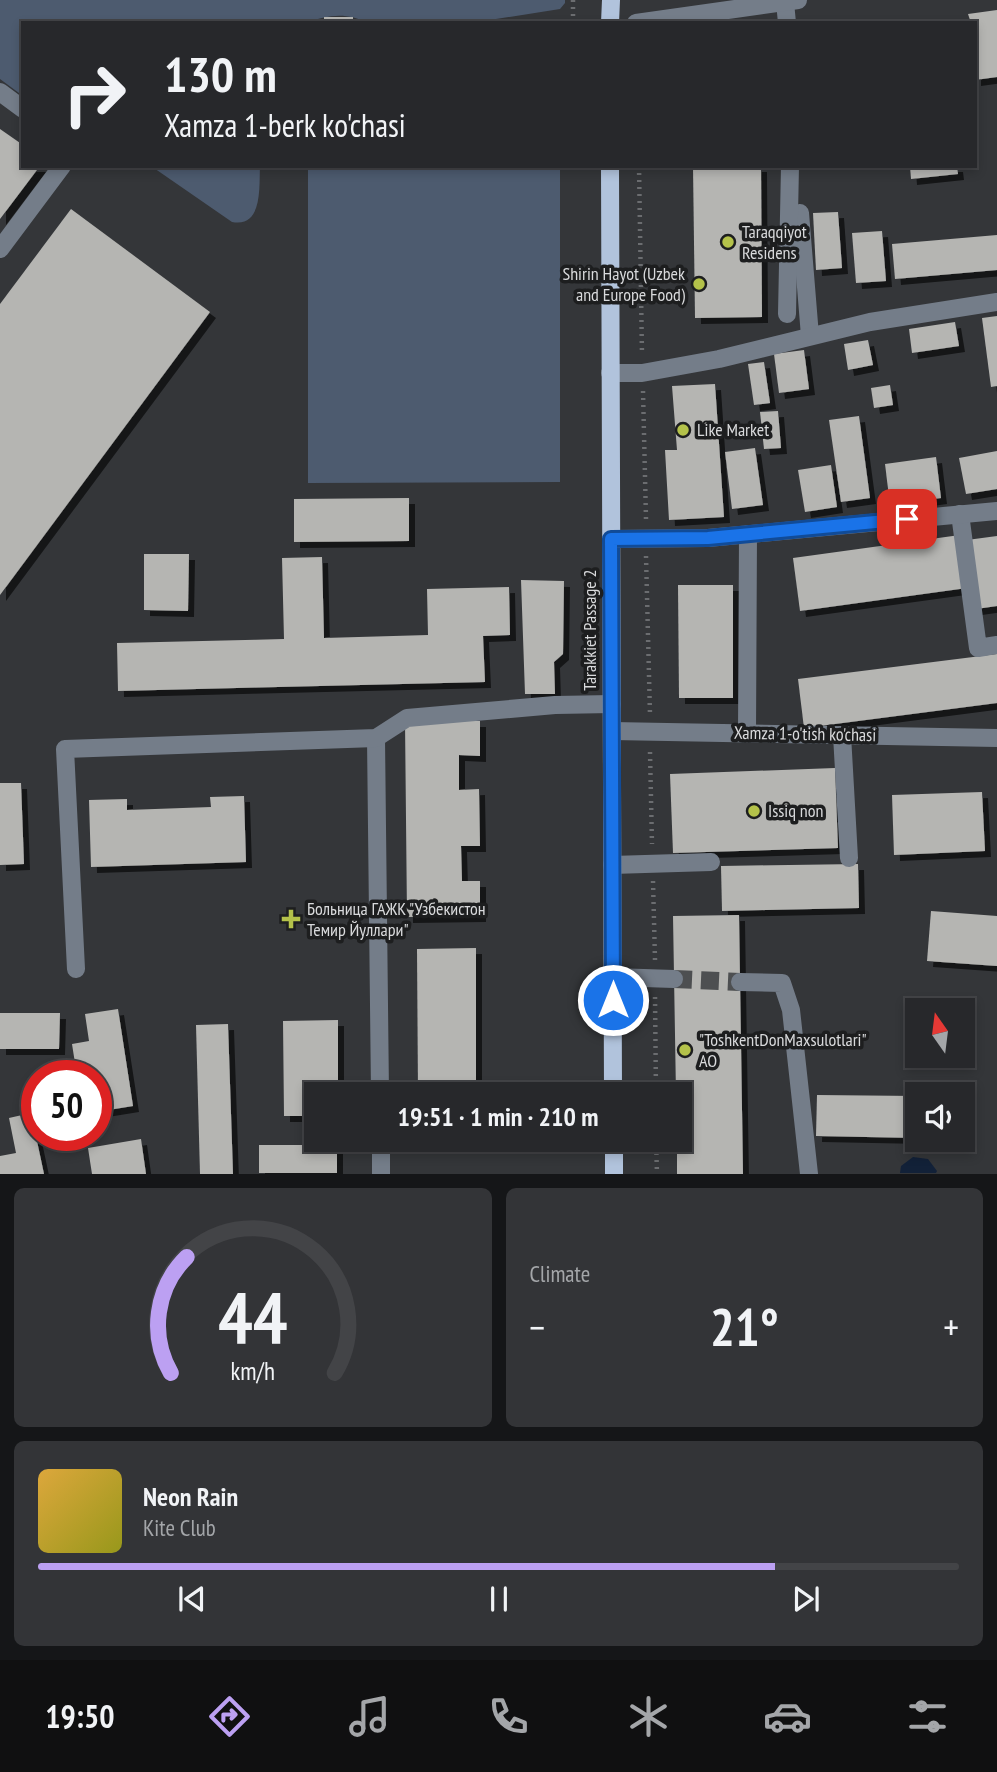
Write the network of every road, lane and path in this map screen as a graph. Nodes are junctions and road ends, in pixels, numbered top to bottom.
1 (573, 0) edge
2 (611, 0) edge
3 (792, 1) edge
4 (744, 4) edge
5 (573, 21) edge
6 (610, 21) edge
7 (647, 21) edge
8 (788, 21) edge
9 (0, 92) edge
10 (21, 108) edge
11 (61, 168) edge
12 (610, 168) edge
13 (639, 168) edge
14 (790, 168) edge
15 (800, 213) dead end
16 (0, 249) edge
17 (997, 302) edge
18 (787, 314) dead end
19 (810, 336) junction
20 (610, 373) junction
21 (642, 373) junction
22 (997, 511) edge
23 (960, 514) junction
24 (748, 534) junction
25 (611, 539) junction
26 (646, 539) junction
27 (997, 645) edge
28 (612, 704) junction
29 (612, 731) junction
30 (650, 731) junction
31 (747, 733) junction
32 (842, 735) junction
33 (376, 738) junction
34 (997, 738) edge
35 (849, 858) dead end
36 (711, 862) dead end
37 (653, 864) junction
38 (612, 865) junction
39 (76, 969) dead end
40 (613, 977) junction
41 (655, 978) junction
42 (674, 979) tunnel mouth
43 (740, 982) tunnel mouth
44 (380, 1082) edge
45 (613, 1082) edge
46 (656, 1082) edge
47 (381, 1152) edge
48 (614, 1152) edge
49 (656, 1152) edge
50 (381, 1174) edge
51 (614, 1174) edge
52 (656, 1174) edge
53 (808, 1174) edge

1 - 5 path
2 - 6 main road
3 - 4 lane
3 - 8 lane
4 - 7 lane
9 - 10 lane
11 - 16 lane
12 - 20 main road, Tarakkiet Passage 2
13 - 21 path
14 - 18 lane
15 - 19 lane
17 - 19 lane
19 - 21 lane
20 - 21 lane
20 - 25 main road, Tarakkiet Passage 2
21 - 26 path
22 - 23 lane
23 - 24 lane
23 - 27 lane
24 - 26 lane
24 - 31 lane
25 - 26 lane
25 - 28 main road, Tarakkiet Passage 2
26 - 30 path
28 - 29 main road, Tarakkiet Passage 2
28 - 33 lane
29 - 30 lane, Xamza 1-o'tish ko'chasi
29 - 38 main road, Tarakkiet Passage 2
30 - 31 lane, Xamza 1-o'tish ko'chasi
30 - 37 path
31 - 32 lane, Xamza 1-o'tish ko'chasi
32 - 34 lane, Xamza 1-o'tish ko'chasi
32 - 35 lane
33 - 39 lane
33 - 44 lane
36 - 37 lane
37 - 38 lane
37 - 41 path
38 - 40 main road, Tarakkiet Passage 2
40 - 41 lane
40 - 45 main road, Tarakkiet Passage 2
41 - 42 lane
41 - 46 path
43 - 53 lane
47 - 50 lane
48 - 51 main road
49 - 52 path

